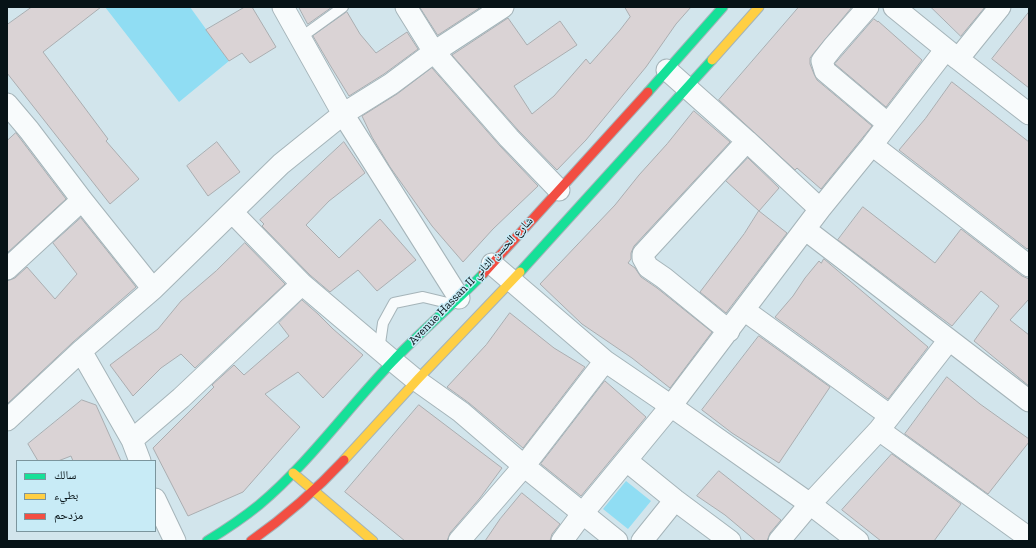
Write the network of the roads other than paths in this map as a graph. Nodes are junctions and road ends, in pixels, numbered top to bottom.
1 (283, 7) edge
2 (343, 7) edge
3 (406, 7) edge
4 (503, 7) edge
5 (723, 7) edge
6 (759, 7) edge
7 (868, 7) edge
8 (894, 7) edge
9 (1000, 7) edge
10 (300, 38) junction
11 (434, 52) junction
12 (952, 54) junction
13 (667, 70) junction
14 (687, 88) junction
15 (9, 109) edge
16 (343, 114) junction
17 (1029, 114) edge
18 (888, 124) junction
19 (747, 141) junction
20 (872, 145) junction
21 (559, 190) junction
22 (82, 200) junction
23 (820, 210) junction
24 (232, 212) junction
25 (806, 230) junction
26 (492, 264) junction
27 (1029, 266) edge
28 (7, 269) edge
29 (512, 281) junction
30 (302, 284) junction
31 (153, 289) junction
32 (455, 301) junction
33 (744, 310) junction
34 (729, 330) junction
35 (949, 340) junction
36 (81, 351) junction
37 (386, 356) junction
38 (604, 361) junction
39 (416, 380) junction
40 (1029, 401) edge
41 (671, 406) junction
42 (7, 420) edge
43 (884, 423) junction
44 (132, 440) junction
45 (140, 460) edge
46 (627, 461) junction
47 (524, 466) junction
48 (293, 473) junction
49 (313, 491) junction
50 (675, 500) junction
51 (156, 501) edge
52 (810, 504) junction
53 (582, 514) junction
54 (1029, 538) edge
55 (175, 541) edge
56 (207, 541) edge
57 (251, 541) edge
58 (373, 541) edge
59 (459, 541) edge
60 (562, 541) edge
61 (617, 541) edge
62 (642, 541) edge
63 (730, 541) edge
64 (779, 541) edge
65 (858, 541) edge

1 - 10 street
2 - 10 lane
3 - 11 street
4 - 11 street
5 - 13 main road, Avenue Hassan II شارع الحسن الثاني
6 - 14 main road
7 - 18 street
8 - 12 street
9 - 12 street
10 - 16 street
11 - 16 street
11 - 21 street
12 - 17 street
12 - 18 street
13 - 14 street
13 - 21 main road, Avenue Hassan II شارع الحسن الثاني
14 - 19 street
14 - 29 main road
15 - 22 street
16 - 24 street
16 - 32 street
18 - 20 street
19 - 23 street
19 - 34 street
20 - 23 street
20 - 27 street
21 - 26 main road, Avenue Hassan II شارع الحسن الثاني
22 - 28 street
22 - 31 street
23 - 25 street
24 - 30 street
24 - 31 street
25 - 33 street
25 - 35 street
26 - 29 street
26 - 32 main road, Avenue Hassan II شارع الحسن الثاني
29 - 38 street
29 - 39 main road
30 - 37 street
30 - 44 street
31 - 36 street
32 - 37 main road, Avenue Hassan II شارع الحسن الثاني
32 - 37 lane
33 - 34 street
33 - 43 street
34 - 41 street
35 - 40 street
35 - 43 street
36 - 42 street
36 - 44 street
37 - 39 street
37 - 48 main road, Avenue Hassan II شارع الحسن الثاني
38 - 41 street
38 - 47 street
39 - 47 street
39 - 49 main road
41 - 46 street
41 - 52 street
43 - 52 street
43 - 54 street
44 - 45 street
46 - 50 street
46 - 53 street
47 - 53 street
47 - 59 street
48 - 49 main road
48 - 56 main road, Avenue Hassan II شارع الحسن الثاني
49 - 57 main road
49 - 58 main road
50 - 62 street
50 - 63 street
51 - 55 street
52 - 64 street
52 - 65 street
53 - 60 street
53 - 61 street

